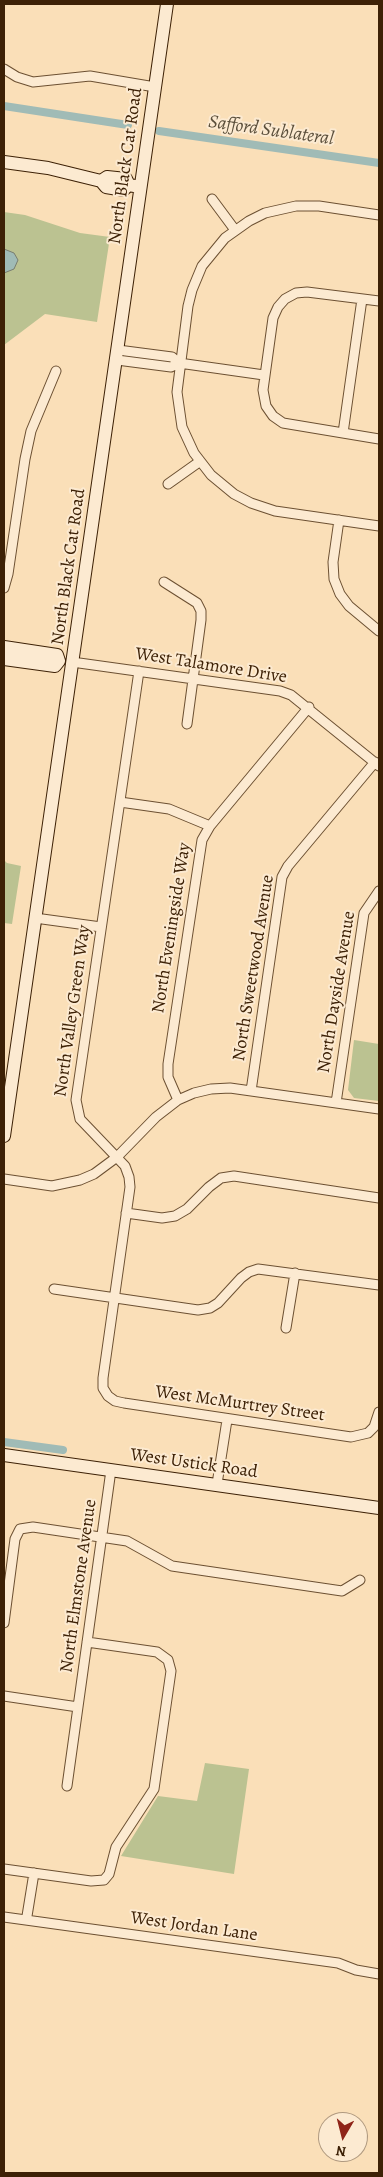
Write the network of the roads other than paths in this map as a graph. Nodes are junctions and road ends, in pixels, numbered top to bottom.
1 (167, 4) edge
2 (4, 69) edge
3 (155, 87) junction
4 (4, 162) edge
5 (135, 186) junction
6 (212, 199) dead end
7 (379, 214) edge
8 (235, 230) junction
9 (362, 299) junction
10 (379, 301) edge
11 (118, 355) junction
12 (179, 363) junction
13 (56, 371) dead end
14 (264, 375) junction
15 (343, 433) junction
16 (379, 439) edge
17 (199, 462) junction
18 (168, 484) dead end
19 (339, 520) junction
20 (379, 526) edge
21 (164, 582) dead end
22 (4, 588) edge
23 (379, 631) edge
24 (4, 647) edge
25 (4, 659) edge
26 (59, 661) junction
27 (72, 662) junction
28 (139, 671) junction
29 (193, 679) junction
30 (309, 707) junction
31 (186, 724) dead end
32 (377, 764) edge
33 (120, 802) junction
34 (210, 826) junction
35 (379, 891) edge
36 (35, 918) junction
37 (101, 927) junction
38 (251, 1091) junction
39 (178, 1100) junction
40 (336, 1103) junction
41 (379, 1109) edge
42 (4, 1136) edge
43 (117, 1157) junction
44 (4, 1180) edge
45 (379, 1198) edge
46 (126, 1213) junction
47 (295, 1272) junction
48 (379, 1285) edge
49 (54, 1289) dead end
50 (114, 1298) junction
51 (286, 1328) dead end
52 (108, 1396) joint
53 (379, 1412) edge
54 (227, 1420) junction
55 (4, 1455) edge
56 (111, 1470) junction
57 (218, 1484) junction
58 (379, 1508) edge
59 (102, 1537) junction
60 (360, 1580) dead end
61 (4, 1623) edge
62 (87, 1642) junction
63 (4, 1696) edge
64 (78, 1707) junction
65 (67, 1786) dead end
66 (4, 1868) edge
67 (34, 1873) junction
68 (27, 1916) dead end
69 (4, 1917) edge
70 (379, 1974) edge

1 - 3 main road, North Black Cat Road
2 - 3 street
3 - 5 main road, North Black Cat Road
4 - 5 main road
5 - 11 main road, North Black Cat Road
6 - 8 street
7 - 8 street
8 - 12 street
9 - 10 street
9 - 14 street
9 - 15 street
11 - 12 street
11 - 27 main road, North Black Cat Road
12 - 14 street
12 - 17 street
13 - 22 street
14 - 15 street
15 - 16 street
17 - 18 street
17 - 19 street
19 - 20 street
19 - 23 street
21 - 29 street
24 - 26 main road
25 - 26 main road
26 - 27 main road
27 - 28 street, West Talamore Drive
27 - 36 main road, North Black Cat Road
28 - 29 street, West Talamore Drive
28 - 33 street, North Valley Green Way
29 - 30 street, West Talamore Drive
29 - 31 street
30 - 32 street, West Talamore Drive
30 - 34 street, North Eveningside Way
32 - 38 street, North Sweetwood Avenue
33 - 34 street
33 - 37 street, North Valley Green Way
34 - 39 street, North Eveningside Way
35 - 40 street, North Dayside Avenue
36 - 37 street
36 - 42 main road, North Black Cat Road
37 - 43 street, North Valley Green Way
38 - 39 street
38 - 40 street
39 - 43 street
40 - 41 street
43 - 44 street
43 - 46 street, North Valley Green Way
45 - 46 street
46 - 50 street, North Valley Green Way
47 - 48 street
47 - 50 street
47 - 51 street
49 - 50 street
50 - 52 street, North Valley Green Way
52 - 54 street, West McMurtrey Street
53 - 54 street, West McMurtrey Street
54 - 57 street
55 - 56 main road, West Ustick Road
56 - 57 main road, West Ustick Road
56 - 59 street, North Elmstone Avenue
57 - 58 main road, West Ustick Road
59 - 60 street
59 - 61 street
59 - 62 street, North Elmstone Avenue
62 - 64 street, North Elmstone Avenue
62 - 67 street
63 - 64 street
64 - 65 street, North Elmstone Avenue
66 - 67 street
67 - 68 street
69 - 70 street, West Jordan Lane

